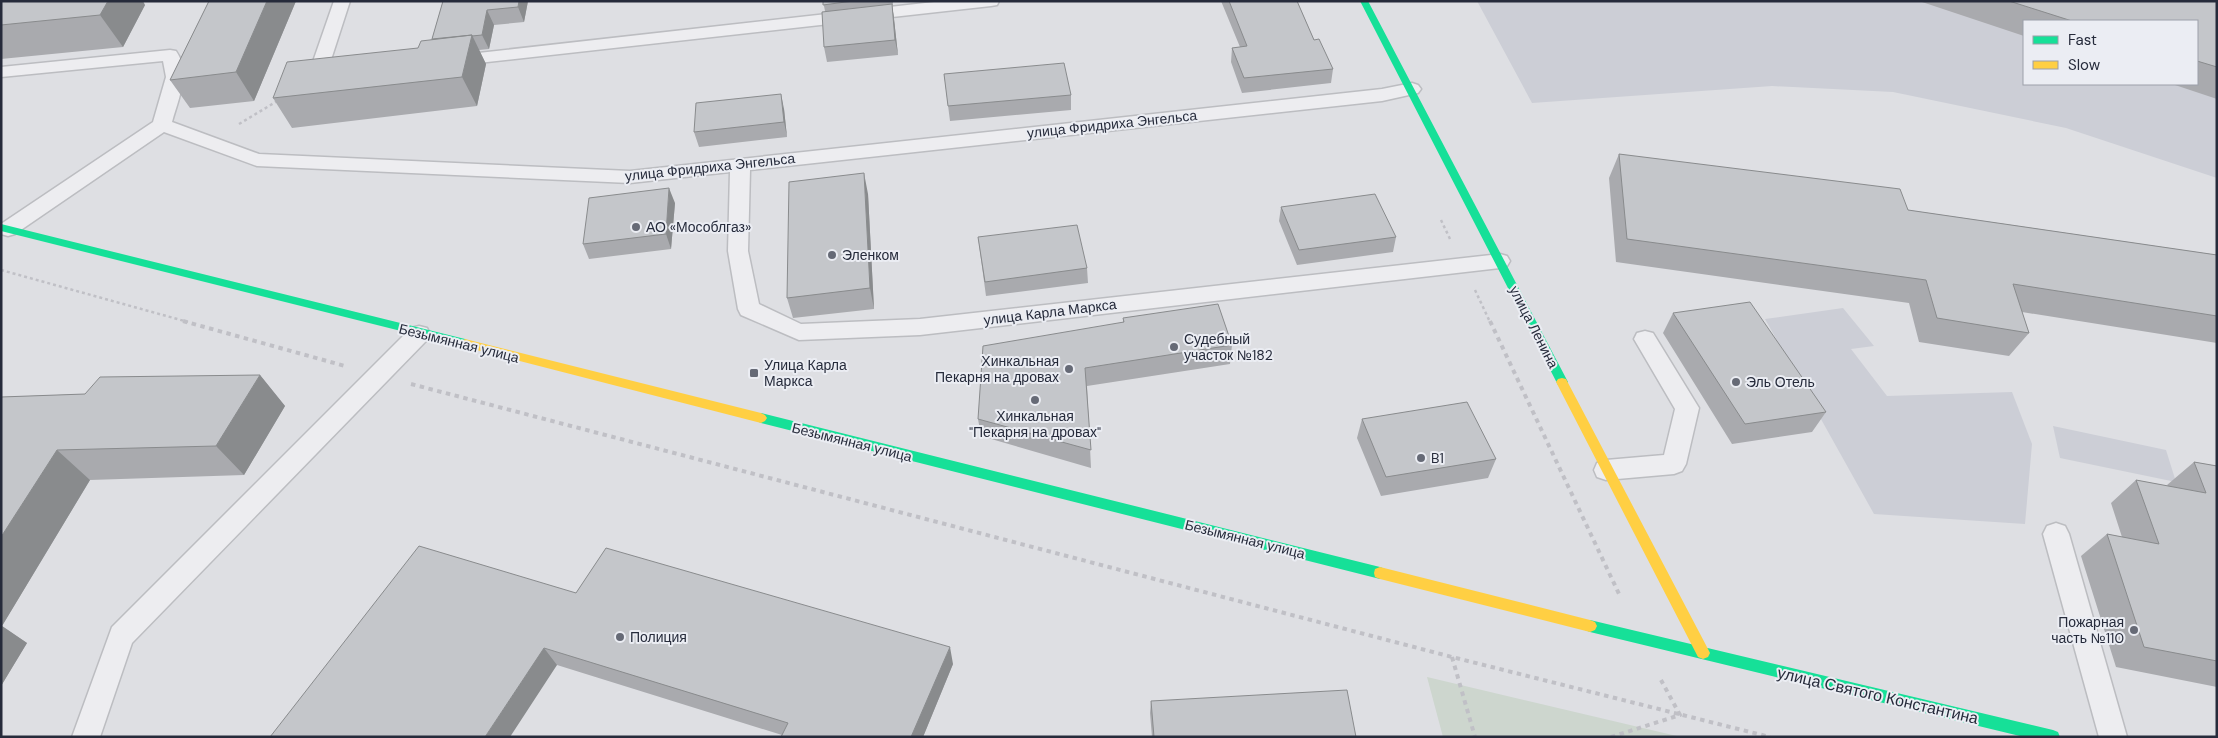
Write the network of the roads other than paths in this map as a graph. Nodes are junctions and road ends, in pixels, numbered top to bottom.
1 (342, 1) edge
2 (991, 1) edge
3 (1364, 1) edge
4 (436, 62) edge
5 (1, 72) edge
6 (347, 72) edge
7 (1412, 90) junction
8 (162, 125) junction
9 (740, 164) junction
10 (4, 228) edge
11 (1500, 260) junction
12 (419, 334) junction
13 (1645, 338) dead end
14 (1606, 470) junction
15 (2056, 534) dead end
16 (1703, 653) junction
17 (86, 737) edge
18 (2053, 737) edge
19 (2113, 737) edge

1 - 6 lane
2 - 4 lane
3 - 7 street, улица Ленина
5 - 8 lane
7 - 9 lane, улица Фридриха Энгельса
7 - 11 street, улица Ленина
8 - 9 lane, улица Фридриха Энгельса
8 - 10 lane
9 - 11 lane, улица Карла Маркса
10 - 12 street, Безымянная улица
11 - 14 street, улица Ленина
12 - 16 street, Безымянная улица
12 - 17 lane
13 - 14 lane
14 - 16 street, улица Ленина
15 - 19 lane
16 - 18 street, улица Святого Константина

